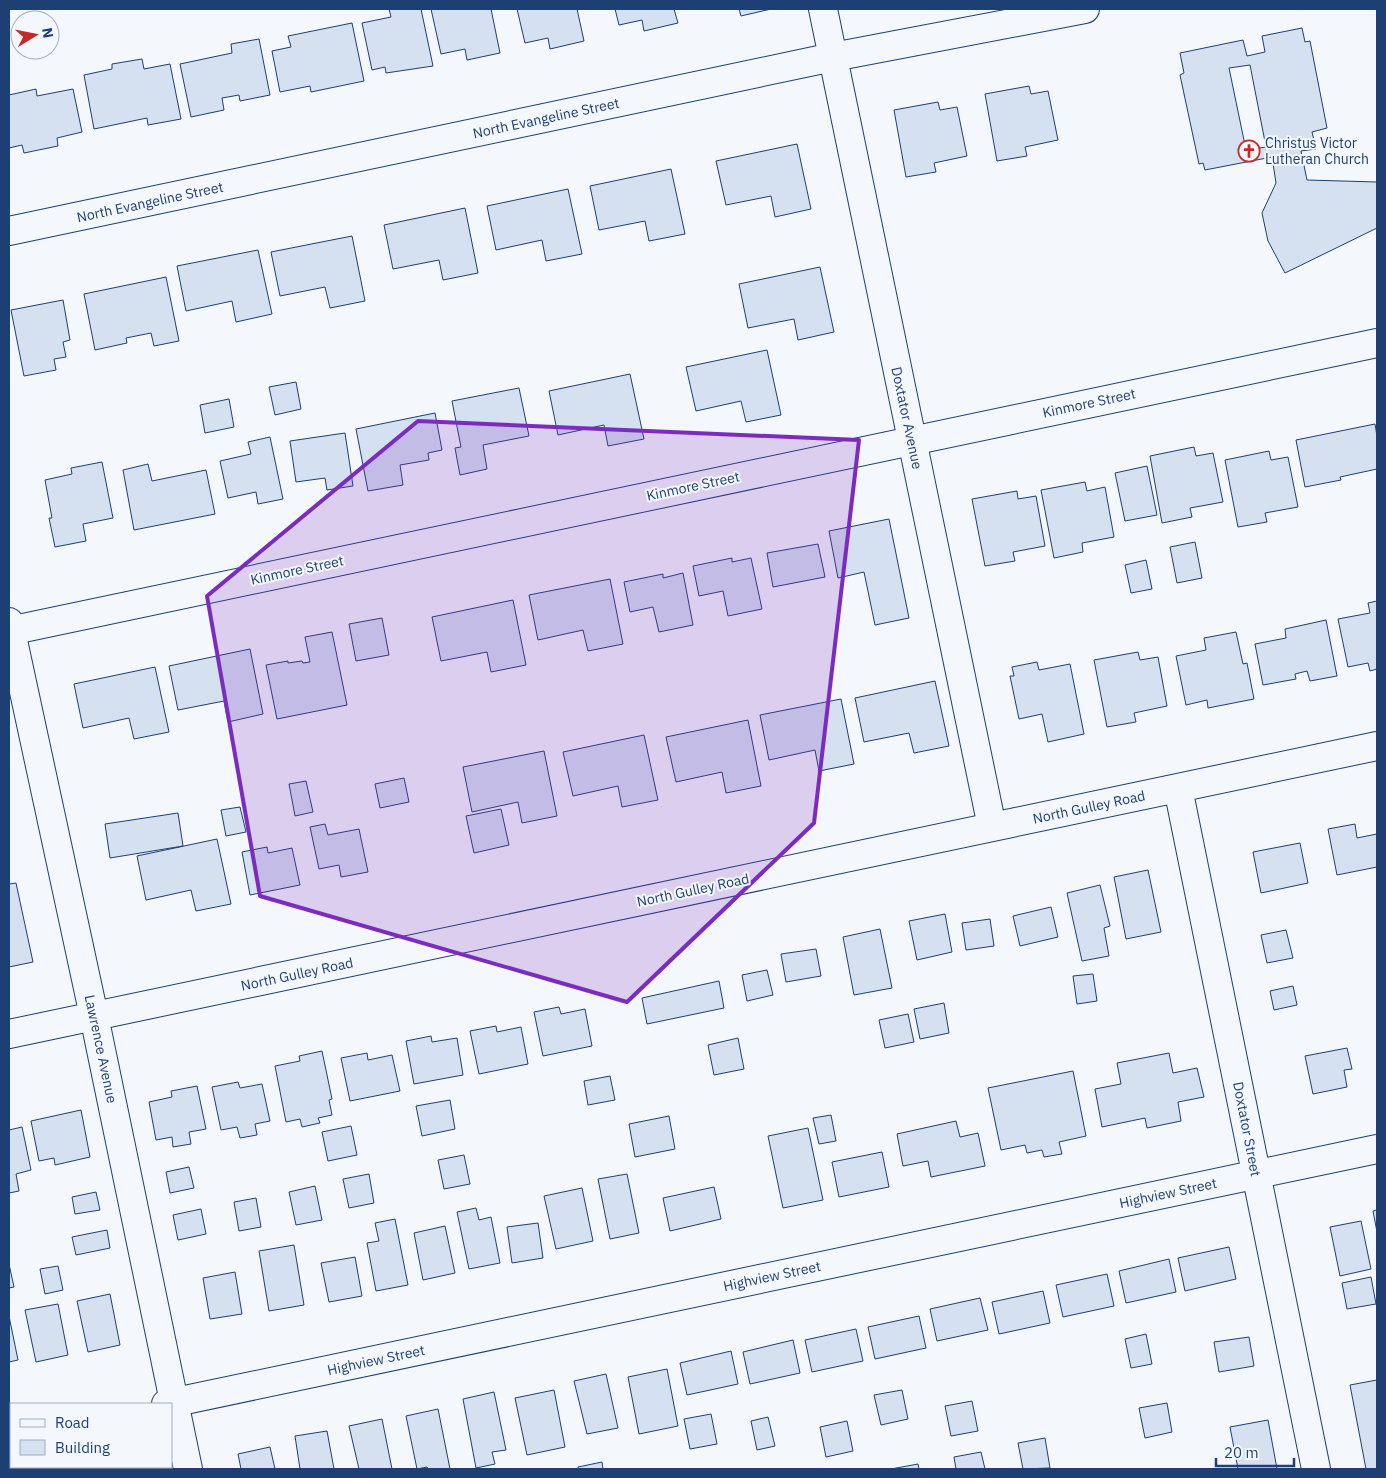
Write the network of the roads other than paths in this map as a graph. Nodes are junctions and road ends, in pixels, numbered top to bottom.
1 (823, 9) edge
2 (1084, 9) edge
3 (833, 57) junction
4 (9, 231) edge
5 (1377, 343) edge
6 (911, 440) junction
7 (9, 628) edge
8 (1377, 746) edge
9 (1178, 788) junction
10 (992, 827) junction
11 (94, 1016) junction
12 (9, 1034) edge
13 (1377, 1149) edge
14 (1256, 1174) junction
15 (170, 1403) edge
16 (172, 1404) edge
17 (172, 1411) edge
18 (188, 1469) edge
19 (1316, 1469) edge

1 - 3 street, Doxtator Avenue
2 - 3 street, North Evangeline Street
3 - 4 street, North Evangeline Street
3 - 6 street, Doxtator Avenue
5 - 6 street, Kinmore Street
6 - 7 street, Kinmore Street
6 - 10 street, Doxtator Avenue
7 - 11 street, Lawrence Avenue
8 - 9 street, North Gulley Road
9 - 10 street, North Gulley Road
9 - 14 street, Doxtator Street
10 - 11 street, North Gulley Road
11 - 12 street, North Gulley Road
11 - 15 street, Lawrence Avenue
13 - 14 street, Highview Street
14 - 16 street, Highview Street
14 - 19 street, Doxtator Street
17 - 18 street, Lawrence Avenue

